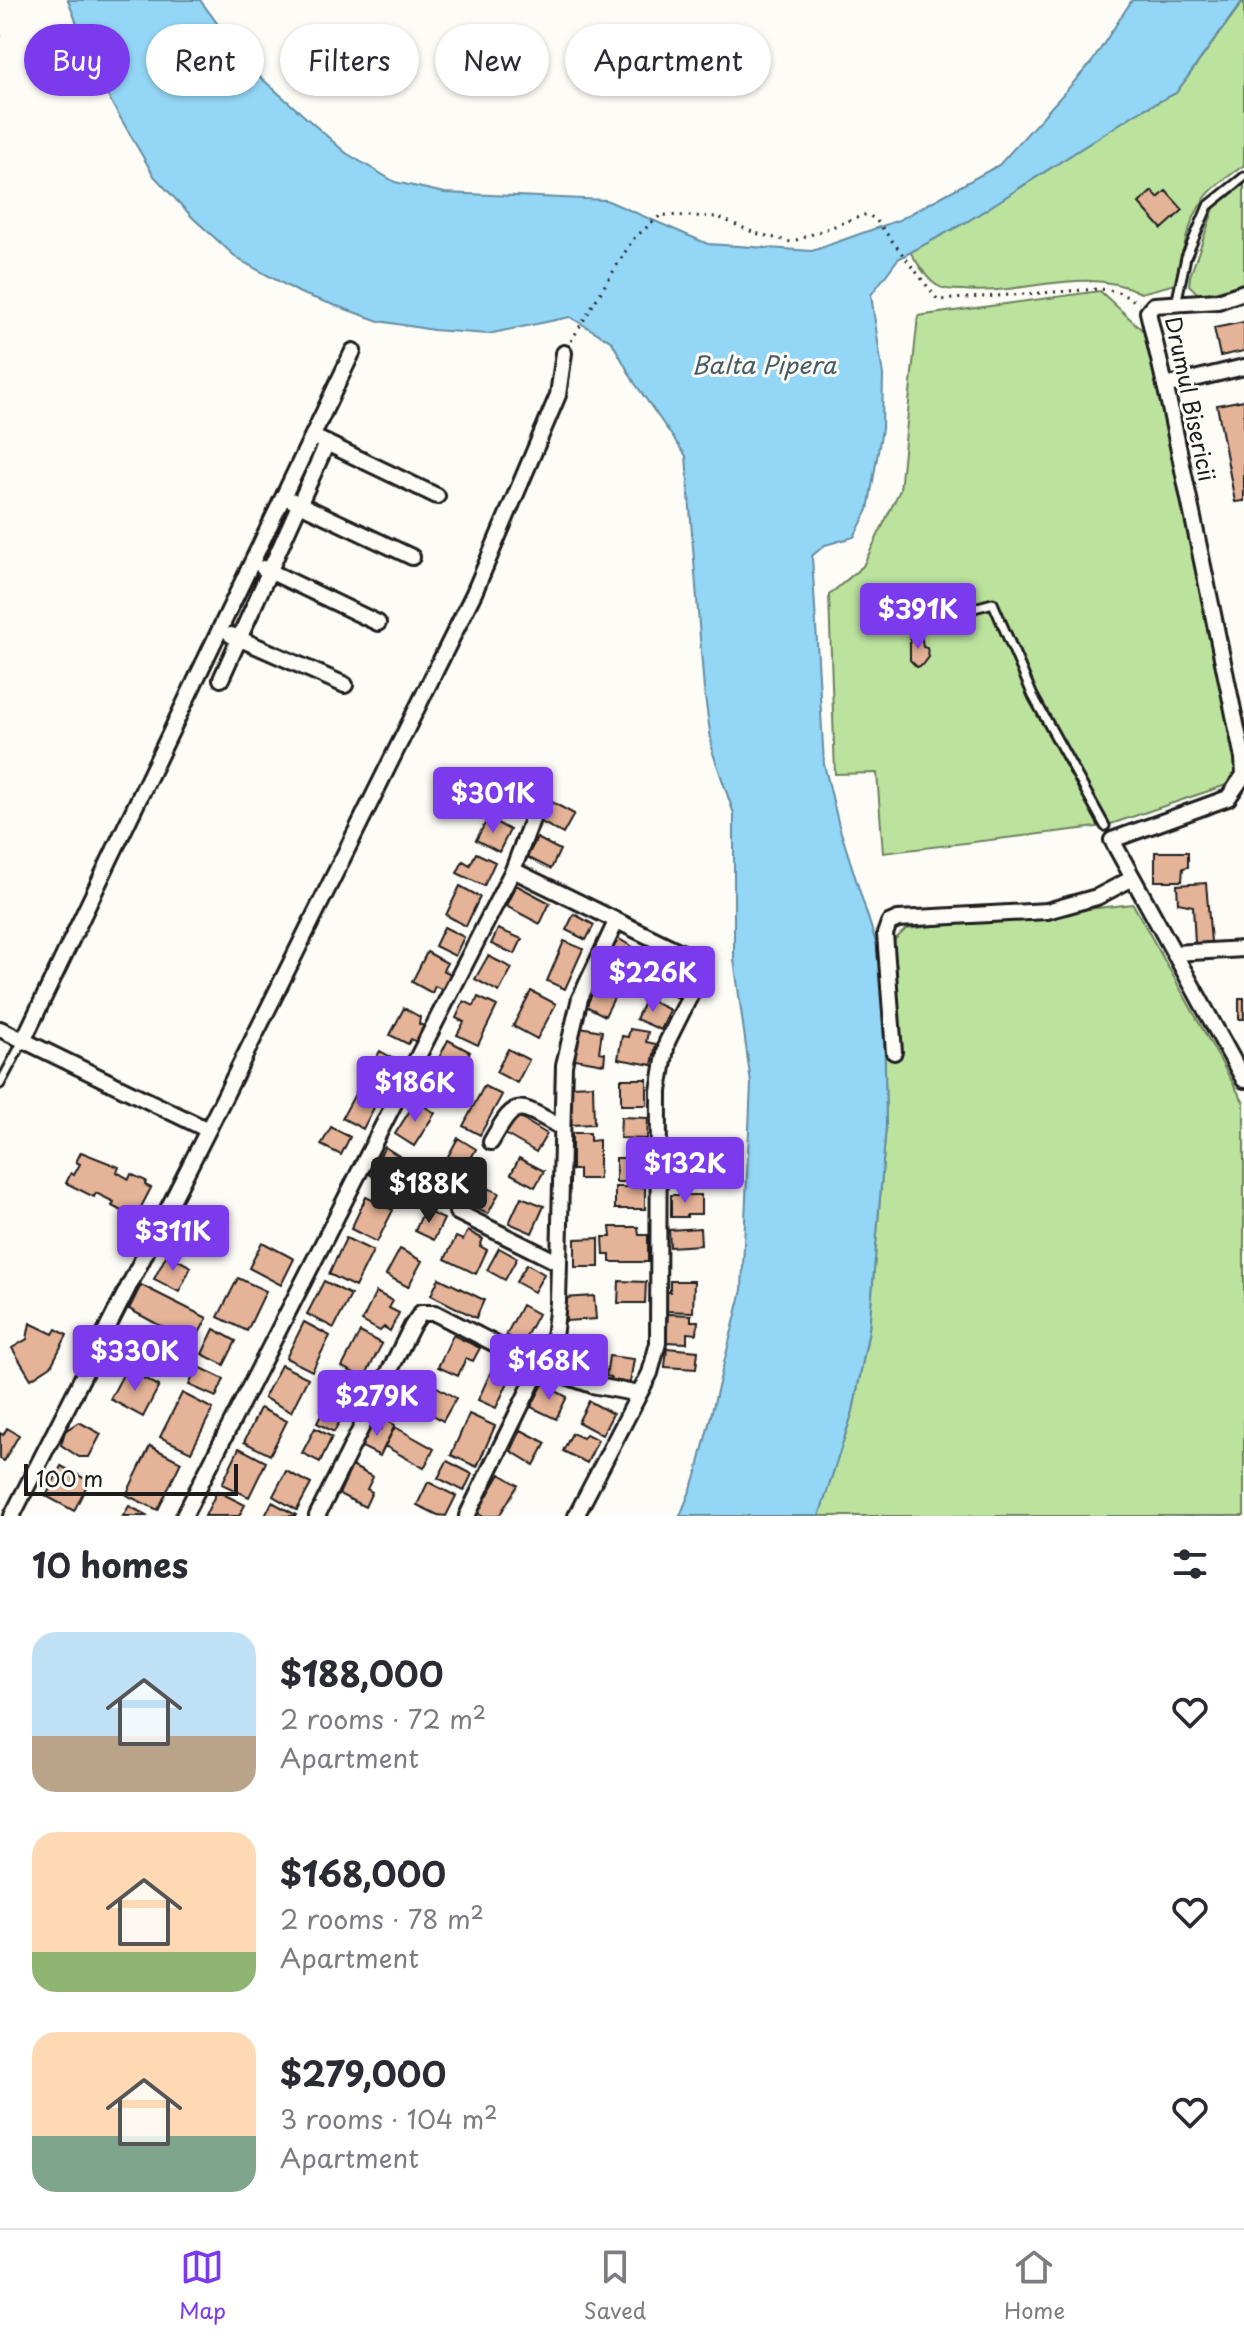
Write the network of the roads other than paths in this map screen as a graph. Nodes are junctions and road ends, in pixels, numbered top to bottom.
1 (1244, 177) edge
2 (1244, 292) edge
3 (1176, 304) junction
4 (353, 351) dead end
5 (564, 353) road end
6 (1244, 367) edge
7 (1165, 386) junction
8 (312, 436) junction
9 (327, 443) junction
10 (437, 496) dead end
11 (283, 497) junction
12 (299, 504) junction
13 (412, 557) dead end
14 (252, 563) junction
15 (270, 571) junction
16 (936, 618) dead end
17 (378, 623) dead end
18 (220, 630) junction
19 (239, 639) junction
20 (221, 679) dead end
21 (345, 685) dead end
22 (537, 806) dead end
23 (1105, 826) joint
24 (1112, 840) junction
25 (513, 870) junction
26 (1133, 878) junction
27 (616, 922) junction
28 (1244, 949) edge
29 (1174, 953) junction
30 (0, 1029) edge
31 (23, 1041) junction
32 (894, 1052) dead end
33 (1239, 1062) edge
34 (1244, 1080) edge
35 (0, 1084) edge
36 (561, 1127) junction
37 (208, 1130) junction
38 (491, 1142) dead end
39 (457, 1212) dead end
40 (557, 1262) junction
41 (540, 1367) junction
42 (639, 1394) junction
43 (12, 1516) edge
44 (184, 1516) edge
45 (317, 1516) edge
46 (467, 1516) edge
47 (576, 1516) edge

1 - 3 lane
2 - 3 street, Drumul Bisericii
3 - 7 street, Drumul Bisericii
4 - 8 street
5 - 37 street
6 - 7 street
7 - 24 street, Drumul Bisericii
8 - 9 street
8 - 11 street
9 - 10 street
9 - 12 street
11 - 12 street
11 - 14 street
12 - 13 street
12 - 15 street
14 - 15 street
14 - 18 street
15 - 17 street
15 - 19 street
16 - 23 lane
18 - 19 street
18 - 31 street
19 - 20 street
19 - 21 street
22 - 25 street
23 - 24 street
24 - 26 street
25 - 27 street
25 - 44 street
26 - 29 street
26 - 32 street
27 - 36 street
27 - 42 street
28 - 29 street
29 - 33 street
30 - 31 street
31 - 35 lane
31 - 37 street
33 - 34 street
36 - 38 street
36 - 40 street
37 - 43 street
39 - 40 street
40 - 41 street
41 - 42 street
41 - 45 street
41 - 46 street
42 - 47 street

